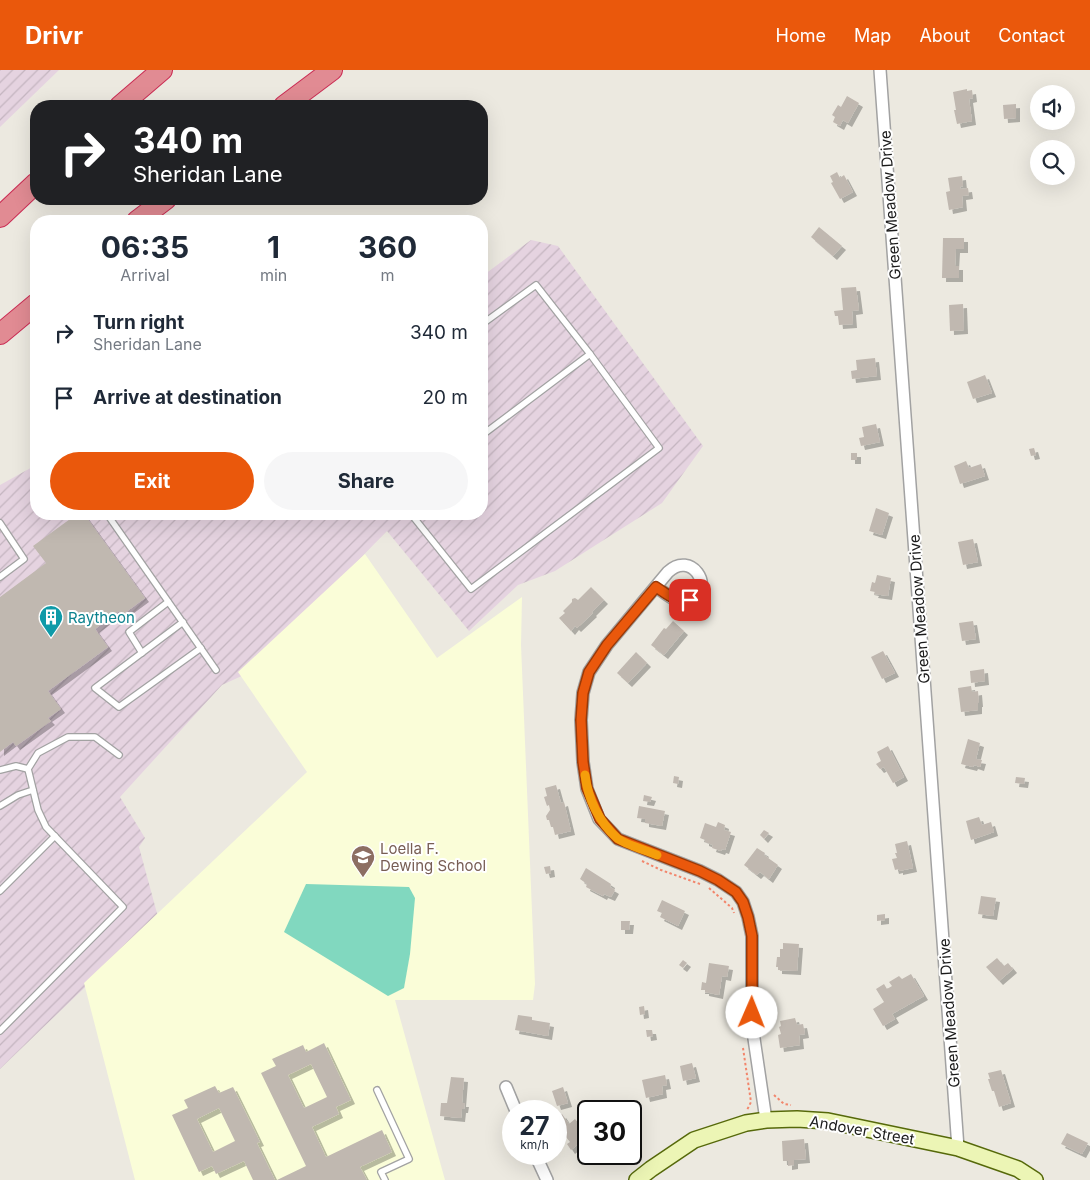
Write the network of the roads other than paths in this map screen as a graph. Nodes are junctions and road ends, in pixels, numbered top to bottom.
1 (162, 70) edge
2 (332, 70) edge
3 (880, 70) edge
4 (127, 100) edge
5 (292, 100) edge
6 (30, 189) edge
7 (158, 205) edge
8 (145, 215) edge
9 (0, 217) edge
10 (30, 309) edge
11 (488, 320) edge
12 (0, 334) edge
13 (590, 354) junction
14 (488, 431) edge
15 (111, 520) edge
16 (416, 520) edge
17 (0, 523) edge
18 (0, 578) edge
19 (656, 587) dead end
20 (168, 602) junction
21 (183, 622) junction
22 (201, 648) junction
23 (142, 653) junction
24 (216, 670) dead end
25 (119, 755) dead end
26 (28, 769) junction
27 (0, 770) edge
28 (33, 790) junction
29 (0, 806) edge
30 (55, 836) junction
31 (0, 890) edge
32 (0, 1031) edge
33 (506, 1087) dead end
34 (377, 1090) dead end
35 (511, 1100) edge
36 (766, 1120) junction
37 (958, 1148) junction
38 (540, 1165) edge
39 (385, 1180) edge
40 (547, 1180) edge
41 (637, 1180) edge
42 (1035, 1180) edge

1 - 4 highway
2 - 5 highway
3 - 37 street, Green Meadow Drive
6 - 9 highway
7 - 8 highway
10 - 12 highway
11 - 13 lane
13 - 14 lane
13 - 16 lane
15 - 20 lane
17 - 18 lane
19 - 36 street
20 - 21 lane
20 - 23 lane
21 - 22 lane
21 - 23 lane
22 - 23 lane
22 - 24 lane
25 - 26 lane
26 - 27 lane
26 - 28 lane
28 - 29 lane
28 - 30 lane
30 - 31 lane
30 - 32 lane
33 - 35 street
34 - 39 lane
36 - 37 main road, Andover Street
36 - 41 main road, Andover Street
37 - 42 main road, Andover Street
38 - 40 street

